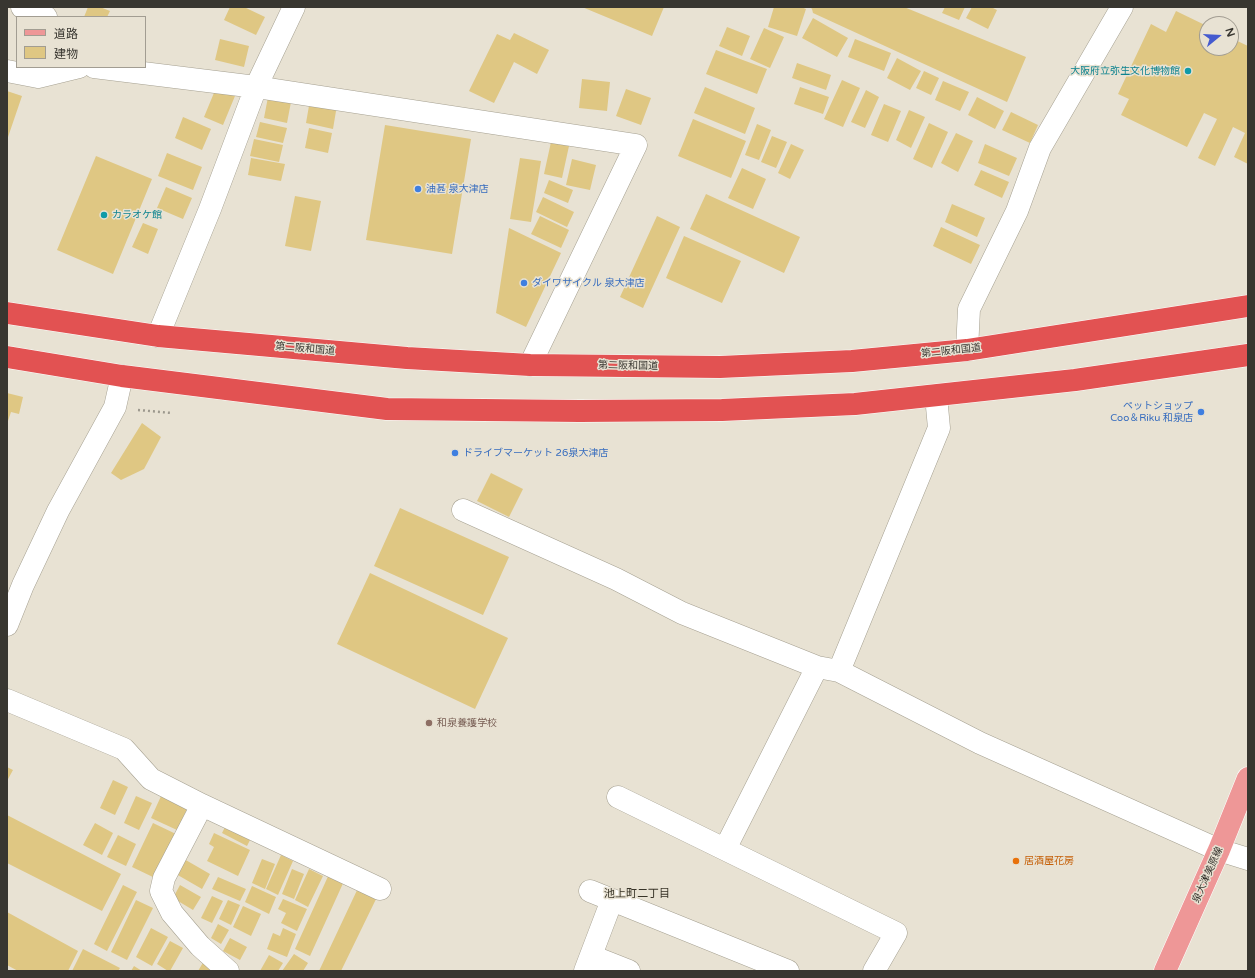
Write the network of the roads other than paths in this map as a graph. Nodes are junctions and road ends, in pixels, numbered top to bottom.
1 (22, 7) edge
2 (294, 7) edge
3 (1122, 7) edge
4 (44, 16) edge
5 (75, 68) edge
6 (102, 68) edge
7 (7, 71) edge
8 (256, 87) junction
9 (1248, 306) edge
10 (7, 312) edge
11 (158, 336) junction
12 (967, 350) junction
13 (1248, 355) edge
14 (7, 357) edge
15 (530, 365) junction
16 (122, 376) junction
17 (936, 396) junction
18 (463, 510) dead end
19 (15, 583) edge
20 (7, 625) edge
21 (816, 667) junction
22 (839, 672) junction
23 (7, 700) edge
24 (1248, 778) edge
25 (618, 797) dead end
26 (202, 805) junction
27 (725, 849) junction
28 (1219, 850) junction
29 (1248, 859) edge
30 (380, 889) dead end
31 (590, 891) dead end
32 (612, 900) junction
33 (588, 963) edge
34 (228, 971) edge
35 (628, 971) edge
36 (788, 971) edge
37 (874, 971) edge
38 (1165, 971) edge

1 - 4 street
2 - 8 street
3 - 12 street
5 - 7 street
6 - 8 street
8 - 11 street
8 - 15 street
9 - 12 highway, 第二阪和国道
10 - 11 highway, 第二阪和国道
11 - 15 highway, 第二阪和国道
12 - 15 highway, 第二阪和国道
13 - 17 highway
14 - 16 highway
16 - 17 highway
16 - 19 street
17 - 22 street
18 - 21 street
19 - 20 street
21 - 22 street
21 - 27 street
22 - 28 street
23 - 26 street
24 - 28 main road, 泉大津美原線
25 - 27 street
26 - 30 street
26 - 34 street
27 - 37 street
28 - 29 street
28 - 38 main road, 泉大津美原線
31 - 32 street
32 - 33 street
32 - 36 street
33 - 35 street

